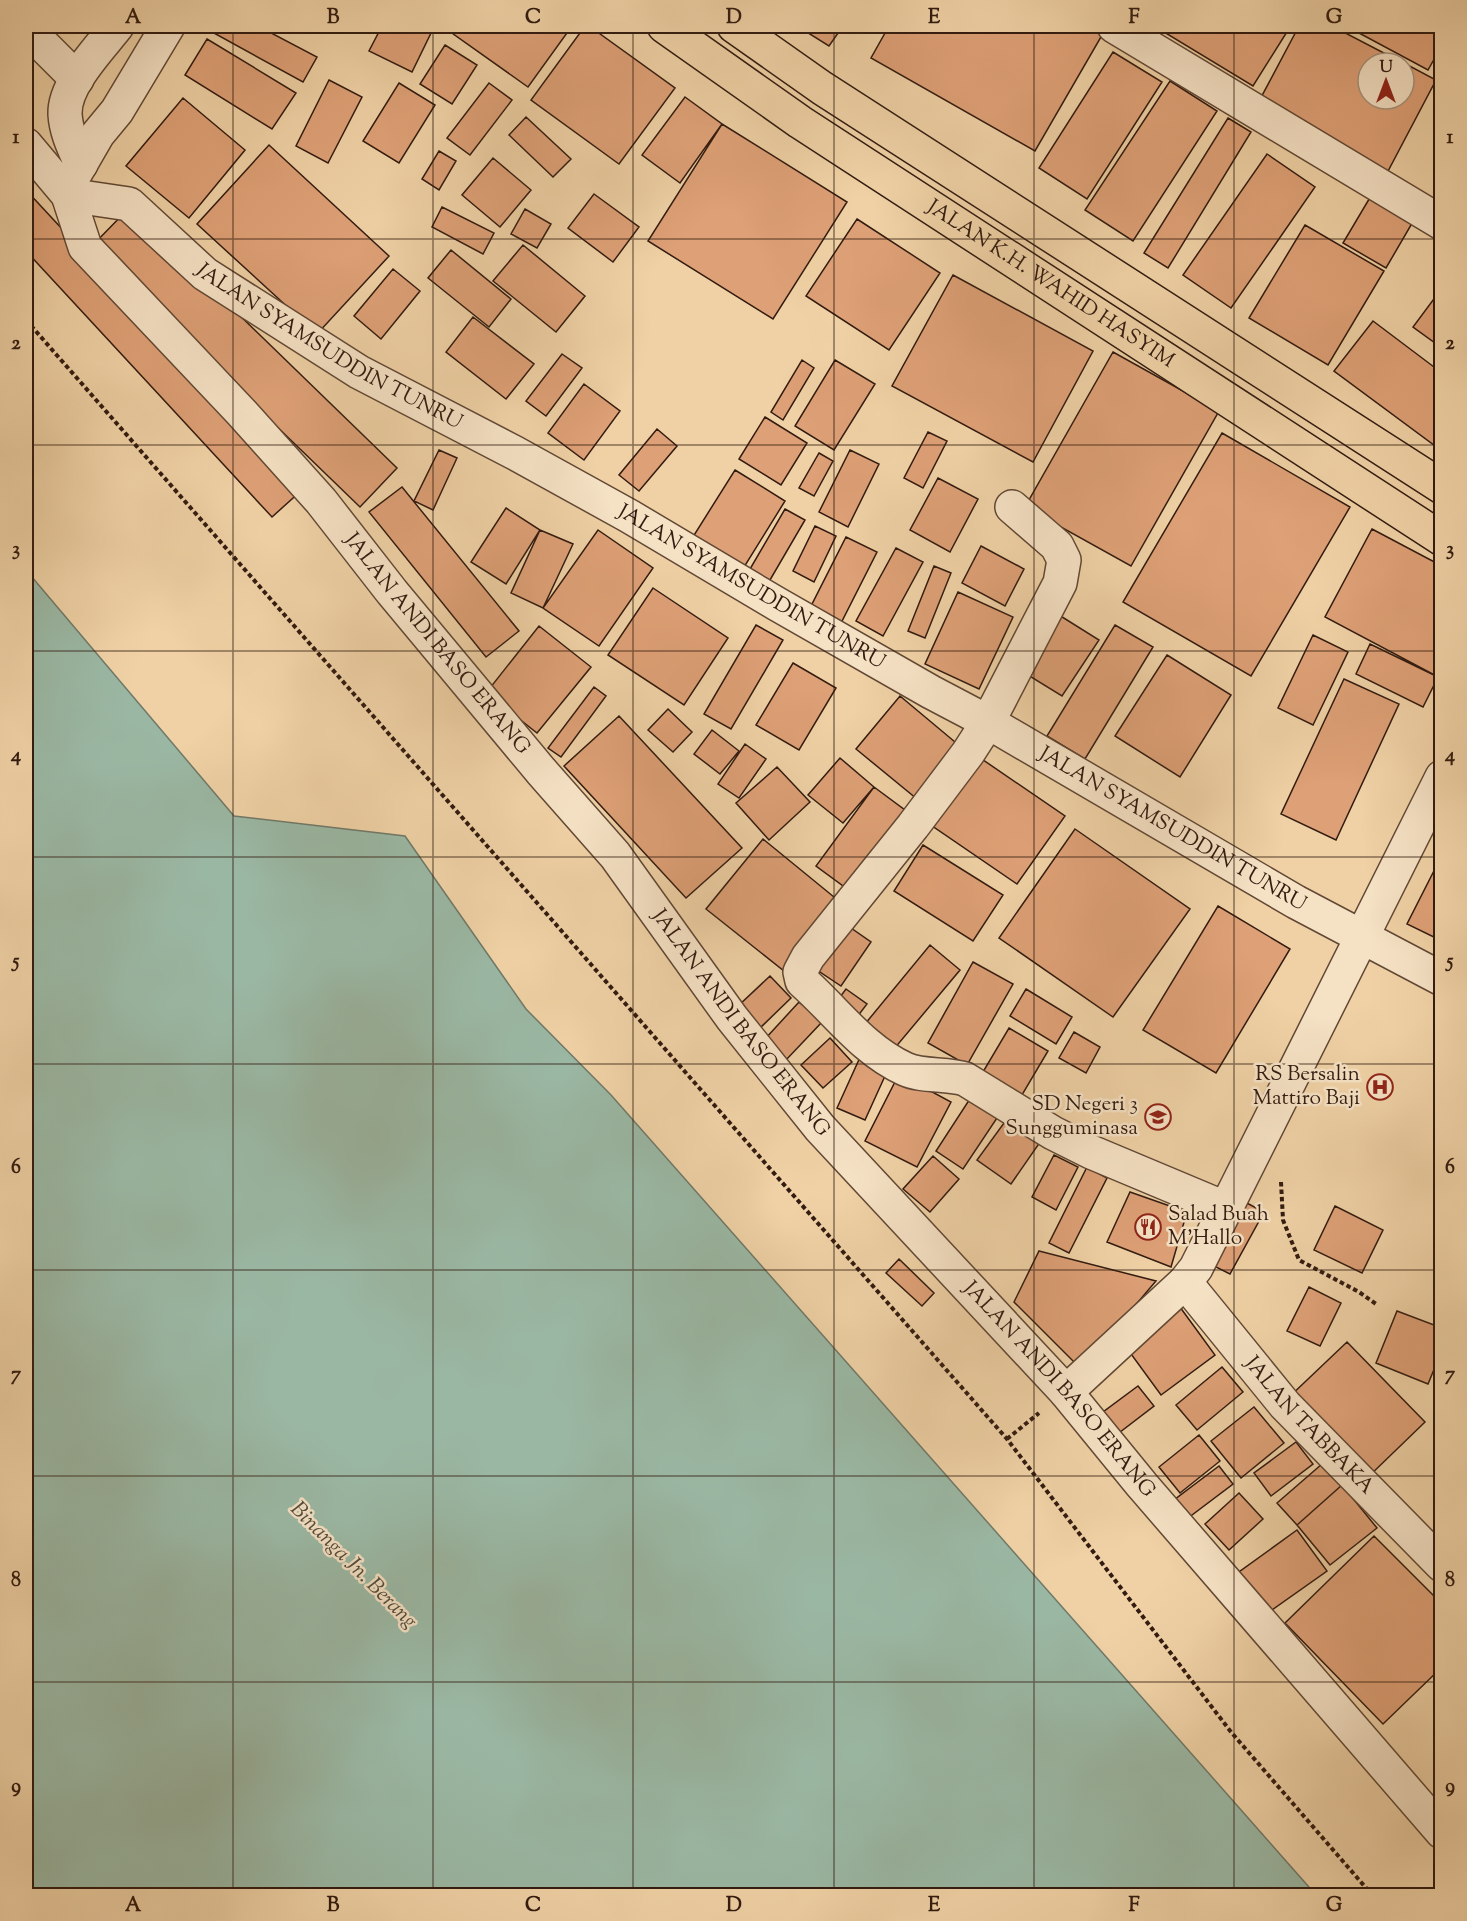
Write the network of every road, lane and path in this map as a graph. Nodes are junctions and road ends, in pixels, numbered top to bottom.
1 (117, 26) edge
2 (168, 26) edge
3 (664, 26) edge
4 (734, 26) edge
5 (1114, 26) edge
6 (26, 28) edge
7 (77, 79) junction
8 (26, 145) edge
9 (81, 164) junction
10 (68, 195) junction
11 (1442, 223) edge
12 (26, 320) edge
13 (1442, 487) edge
14 (1012, 507) dead end
15 (1442, 539) edge
16 (988, 722) junction
17 (1442, 777) edge
18 (1360, 936) junction
19 (1442, 979) edge
20 (1280, 1176) dead end
21 (1227, 1209) junction
22 (1185, 1282) junction
23 (1376, 1304) dead end
24 (1066, 1392) junction
25 (1442, 1565) edge
26 (1442, 1832) edge
27 (1373, 1896) edge

1 - 7 street
2 - 9 street
3 - 15 highway, JALAN K.H. WAHID HASYIM
4 - 13 highway, JALAN K.H. WAHID HASYIM
5 - 11 street
6 - 7 street
7 - 9 street
8 - 10 street
9 - 10 street
10 - 16 street, JALAN SYAMSUDDIN TUNRU
10 - 24 street, JALAN ANDI BASO ERANG
12 - 27 path
14 - 16 street
16 - 18 street, JALAN SYAMSUDDIN TUNRU
16 - 21 street
17 - 18 street
18 - 19 street, JALAN SYAMSUDDIN TUNRU
18 - 21 street
20 - 23 path
21 - 22 street
22 - 24 street
22 - 25 street, JALAN TABBAKA
24 - 26 street, JALAN ANDI BASO ERANG

